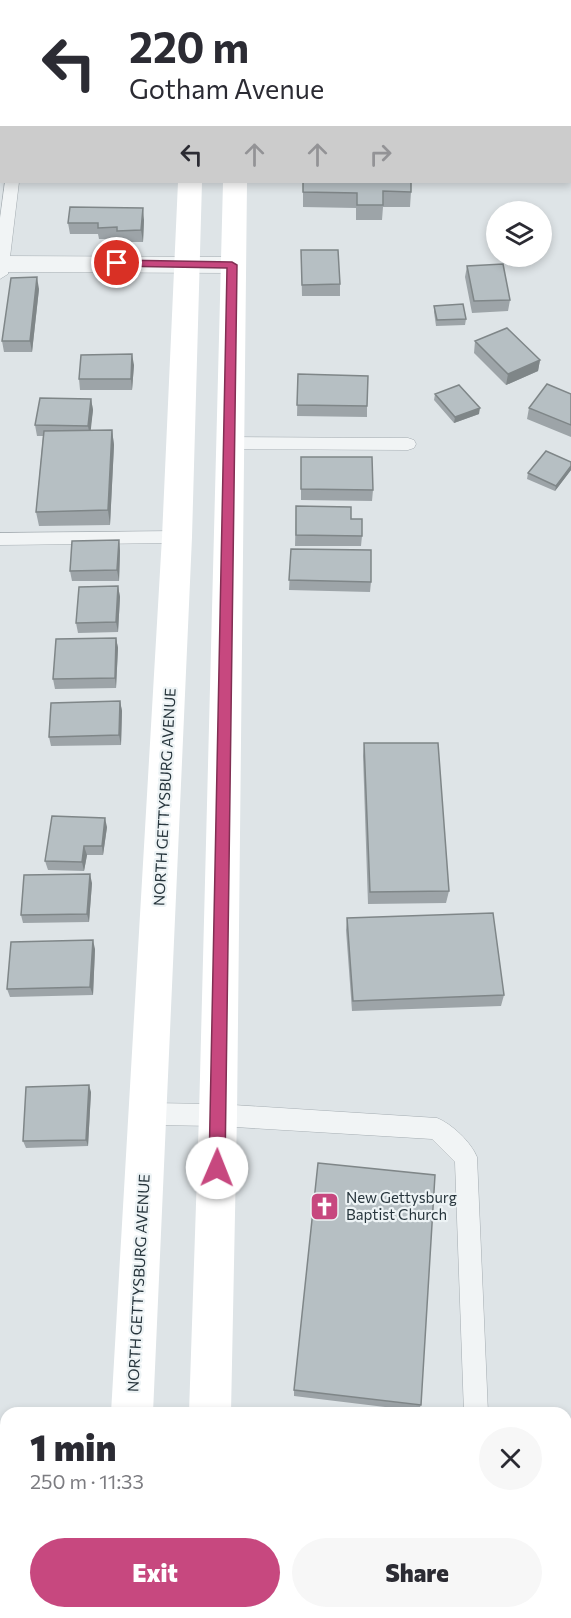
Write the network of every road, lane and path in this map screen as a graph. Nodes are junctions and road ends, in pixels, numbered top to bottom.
1 (12, 183) edge
2 (190, 183) edge
3 (235, 183) edge
4 (186, 263) junction
5 (232, 265) junction
6 (0, 267) edge
7 (229, 443) junction
8 (408, 444) dead end
9 (177, 537) junction
10 (0, 539) edge
11 (148, 1114) junction
12 (218, 1115) junction
13 (132, 1407) edge
14 (210, 1407) edge
15 (476, 1407) edge

1 - 6 lane
2 - 4 main road, NORTH GETTYSBURG AVENUE
3 - 5 main road
4 - 5 street
4 - 6 street
4 - 9 main road, NORTH GETTYSBURG AVENUE
5 - 7 main road
7 - 8 lane
7 - 12 main road
9 - 10 lane
9 - 11 main road, NORTH GETTYSBURG AVENUE
11 - 12 lane
11 - 13 main road, NORTH GETTYSBURG AVENUE
12 - 14 main road
12 - 15 lane

